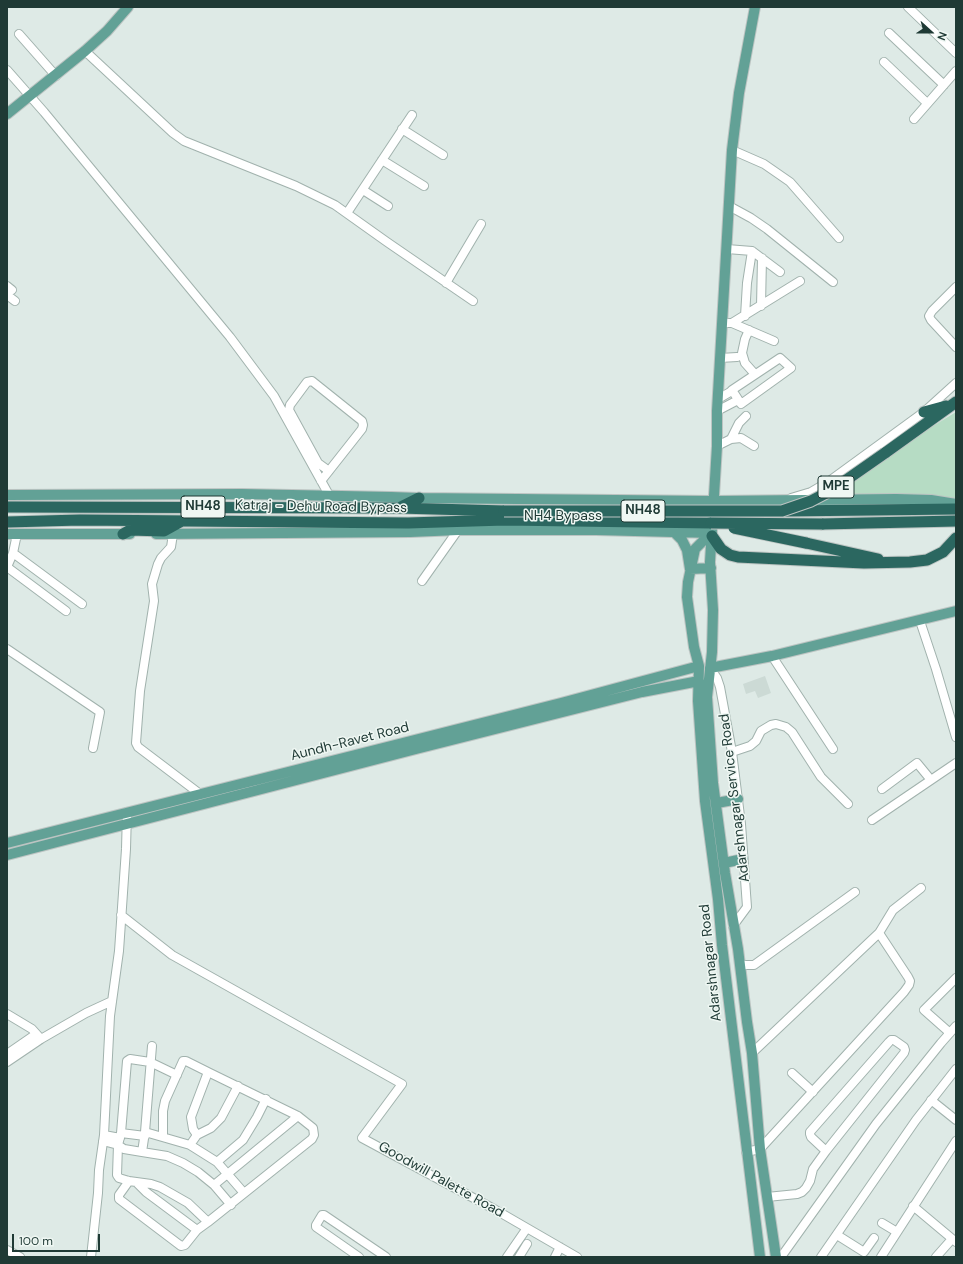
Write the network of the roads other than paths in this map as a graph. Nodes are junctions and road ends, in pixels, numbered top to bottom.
1 (128, 7) edge
2 (755, 7) edge
3 (908, 7) edge
4 (889, 33) dead end
5 (19, 34) dead end
6 (85, 51) junction
7 (956, 53) edge
8 (884, 62) dead end
9 (7, 70) edge
10 (956, 71) edge
11 (56, 76) junction
12 (944, 85) junction
13 (30, 95) junction
14 (927, 103) junction
15 (7, 114) edge
16 (412, 115) dead end
17 (914, 118) dead end
18 (402, 129) junction
19 (732, 150) junction
20 (443, 155) dead end
21 (382, 160) junction
22 (424, 186) dead end
23 (363, 190) junction
24 (388, 206) dead end
25 (729, 206) junction
26 (347, 213) junction
27 (481, 224) dead end
28 (839, 238) dead end
29 (727, 249) junction
30 (752, 251) junction
31 (762, 258) junction
32 (780, 272) dead end
33 (800, 281) dead end
34 (834, 282) dead end
35 (446, 283) junction
36 (956, 287) edge
37 (9, 291) edge
38 (15, 300) dead end
39 (473, 301) dead end
40 (761, 306) junction
41 (745, 316) junction
42 (727, 323) junction
43 (750, 330) junction
44 (774, 341) dead end
45 (956, 347) edge
46 (720, 358) junction
47 (737, 358) dead end
48 (753, 372) dead end
49 (956, 383) edge
50 (732, 390) junction
51 (718, 399) junction
52 (738, 400) junction
53 (955, 403) edge
54 (717, 412) junction
55 (924, 412) junction
56 (746, 416) dead end
57 (731, 439) junction
58 (716, 446) junction
59 (754, 446) dead end
60 (329, 471) junction
61 (321, 481) junction
62 (7, 495) edge
63 (329, 495) junction
64 (419, 498) junction
65 (713, 501) junction
66 (956, 504) edge
67 (784, 506) junction
68 (7, 507) edge
69 (399, 508) junction
70 (956, 509) edge
71 (504, 516) junction
72 (182, 521) junction
73 (956, 521) edge
74 (7, 522) edge
75 (434, 528) junction
76 (458, 530) junction
77 (712, 531) junction
78 (675, 533) junction
79 (12, 534) edge
80 (123, 534) junction
81 (173, 534) junction
82 (956, 538) edge
83 (13, 553) junction
84 (903, 562) junction
85 (711, 568) junction
86 (690, 569) junction
87 (422, 581) dead end
88 (82, 604) dead end
89 (66, 611) dead end
90 (956, 611) edge
91 (920, 621) junction
92 (7, 649) edge
93 (772, 656) junction
94 (699, 666) junction
95 (710, 668) junction
96 (699, 681) junction
97 (956, 737) edge
98 (93, 748) dead end
99 (833, 749) dead end
100 (732, 752) junction
101 (956, 763) edge
102 (932, 780) junction
103 (882, 789) dead end
104 (200, 794) junction
105 (738, 799) junction
106 (717, 803) junction
107 (848, 804) dead end
108 (127, 812) junction
109 (872, 820) dead end
110 (128, 825) junction
111 (7, 843) edge
112 (7, 855) edge
113 (743, 859) junction
114 (724, 863) junction
115 (921, 888) dead end
116 (855, 892) dead end
117 (121, 915) junction
118 (734, 926) junction
119 (879, 933) junction
120 (741, 965) junction
121 (956, 978) edge
122 (112, 1001) junction
123 (7, 1014) edge
124 (956, 1026) edge
125 (950, 1033) junction
126 (39, 1036) junction
127 (152, 1046) dead end
128 (752, 1053) junction
129 (7, 1054) edge
130 (7, 1062) edge
131 (150, 1062) junction
132 (956, 1069) edge
133 (208, 1072) junction
134 (792, 1073) dead end
135 (177, 1075) junction
136 (238, 1086) junction
137 (813, 1092) junction
138 (266, 1100) junction
139 (931, 1100) junction
140 (298, 1116) junction
141 (954, 1116) edge
142 (145, 1134) junction
143 (197, 1135) junction
144 (163, 1137) junction
145 (104, 1138) junction
146 (120, 1139) junction
147 (956, 1141) edge
148 (190, 1145) junction
149 (760, 1149) junction
150 (826, 1151) junction
151 (142, 1152) junction
152 (746, 1152) junction
153 (217, 1162) junction
154 (228, 1173) junction
155 (133, 1182) junction
156 (214, 1186) junction
157 (244, 1193) junction
158 (767, 1197) junction
159 (230, 1205) junction
160 (913, 1206) junction
161 (208, 1222) junction
162 (882, 1223) dead end
163 (527, 1228) junction
164 (197, 1230) junction
165 (897, 1232) junction
166 (837, 1234) junction
167 (874, 1238) dead end
168 (954, 1240) edge
169 (527, 1244) dead end
170 (560, 1248) junction
171 (7, 1250) edge
172 (20, 1257) edge
173 (90, 1257) edge
174 (359, 1257) edge
175 (386, 1257) edge
176 (507, 1257) edge
177 (519, 1257) edge
178 (555, 1257) edge
179 (577, 1257) edge
180 (760, 1257) edge
181 (776, 1257) edge
182 (781, 1257) edge
183 (821, 1257) edge
184 (881, 1257) edge
185 (936, 1257) edge

1 - 6 main road
2 - 19 main road, Adarshnagar Road
3 - 7 street
4 - 12 street
5 - 11 street
6 - 11 main road
6 - 26 street
8 - 14 street
9 - 13 street
10 - 12 street
11 - 13 main road
12 - 14 street
13 - 15 main road
13 - 61 street
14 - 17 street
16 - 18 street
18 - 20 street
18 - 21 street
19 - 25 main road, Adarshnagar Road
19 - 28 street
21 - 22 street
21 - 23 street
23 - 24 street
23 - 26 street
25 - 29 main road, Adarshnagar Road
25 - 34 street
26 - 35 street
27 - 35 street
29 - 30 street
29 - 42 main road, Adarshnagar Road
30 - 31 street
30 - 41 street
31 - 32 street
31 - 40 street
33 - 40 street
35 - 39 street
36 - 45 street
37 - 38 street
40 - 41 street
41 - 42 street
42 - 43 street
42 - 46 main road, Adarshnagar Road
43 - 44 street
43 - 48 street
46 - 47 street
46 - 51 main road, Adarshnagar Road
49 - 55 street
50 - 51 street
50 - 52 street
50 - 52 street
51 - 54 main road, Adarshnagar Road
52 - 54 street
53 - 55 highway
53 - 67 highway, MPE, bridge
54 - 58 main road, Adarshnagar Road
55 - 67 street
56 - 57 street
57 - 58 street
57 - 59 street
58 - 65 main road, Adarshnagar Road
60 - 60 street
60 - 61 street
61 - 63 street
62 - 63 main road
63 - 64 main road
64 - 65 main road
64 - 69 highway
65 - 67 main road
65 - 77 main road, Adarshnagar Road
66 - 67 main road
67 - 70 highway, NH48
67 - 71 highway, NH48, bridge
68 - 69 highway, Katraj - Dehu Road Bypass / NH48
69 - 71 highway, NH48
71 - 75 highway, NH48
71 - 77 highway, NH48
72 - 74 highway, NH48
72 - 75 highway, Katraj - Dehu Road Bypass / NH48
72 - 80 highway
73 - 77 highway, NH48, bridge
75 - 76 main road, NH4 Bypass
75 - 81 main road, NH4 Bypass
76 - 78 main road, NH4 Bypass
76 - 87 street
77 - 78 main road, NH4 Bypass
77 - 84 highway, bridge
77 - 84 highway
77 - 85 main road, Adarshnagar Road
77 - 86 main road
78 - 86 main road
79 - 80 main road, NH4 Bypass
79 - 83 street
80 - 81 main road, NH4 Bypass
81 - 104 street
82 - 84 highway
83 - 88 street
83 - 89 street
85 - 86 main road
85 - 95 main road, Adarshnagar Road
86 - 94 main road
90 - 91 main road
91 - 93 main road
91 - 97 street
92 - 98 street
93 - 95 main road
93 - 99 street
94 - 96 main road, Adarshnagar Road
94 - 104 main road, Aundh-Ravet Road
95 - 100 street, Adarshnagar Service Road
95 - 106 main road, Adarshnagar Road
96 - 110 main road, Aundh-Ravet Road
96 - 152 main road, Adarshnagar Road
100 - 105 street, Adarshnagar Service Road
100 - 107 street
101 - 102 street
102 - 103 street
102 - 109 street
104 - 108 main road, Aundh-Ravet Road
105 - 106 main road
105 - 113 street, Adarshnagar Service Road
106 - 114 main road, Adarshnagar Road
108 - 110 street
108 - 111 main road, Aundh-Ravet Road
110 - 112 main road, Aundh-Ravet Road
110 - 117 street
113 - 114 main road
113 - 118 street, Adarshnagar Service Road
114 - 118 main road, Adarshnagar Road
115 - 119 street
116 - 120 street
117 - 122 street
117 - 163 street, Goodwill Palette Road
118 - 120 main road, Adarshnagar Road
119 - 128 street
119 - 137 street
120 - 128 main road, Adarshnagar Road
121 - 125 street
122 - 126 street
122 - 145 street
123 - 126 street
124 - 125 street
125 - 182 street
126 - 129 street
126 - 130 street
127 - 131 street
128 - 149 main road, Adarshnagar Road
131 - 135 street
131 - 142 street
131 - 146 street
132 - 139 street
133 - 135 street
133 - 136 street
133 - 143 street
134 - 137 street
135 - 144 street
136 - 138 street
136 - 143 street
137 - 149 street
138 - 140 street
138 - 153 street
139 - 141 street
139 - 166 street
140 - 154 street
140 - 157 street
142 - 144 street
142 - 146 street
142 - 151 street
143 - 148 street
144 - 148 street
145 - 146 street
145 - 173 street
146 - 151 street
146 - 155 street
147 - 160 street
148 - 153 street
149 - 152 street
149 - 158 main road, Adarshnagar Road
150 - 150 street
150 - 158 street
151 - 156 street
152 - 180 main road, Adarshnagar Road
153 - 154 street
154 - 156 street
154 - 157 street
155 - 161 street
155 - 164 street
155 - 164 street
156 - 159 street
157 - 159 street
158 - 181 main road, Adarshnagar Road
159 - 161 street
160 - 165 street
160 - 168 street
161 - 164 street
162 - 165 street
163 - 170 street, Goodwill Palette Road
163 - 176 street
165 - 184 street
166 - 167 street
166 - 183 street
168 - 185 street
169 - 177 street
170 - 178 street
170 - 179 street, Goodwill Palette Road
171 - 172 street
174 - 175 street

